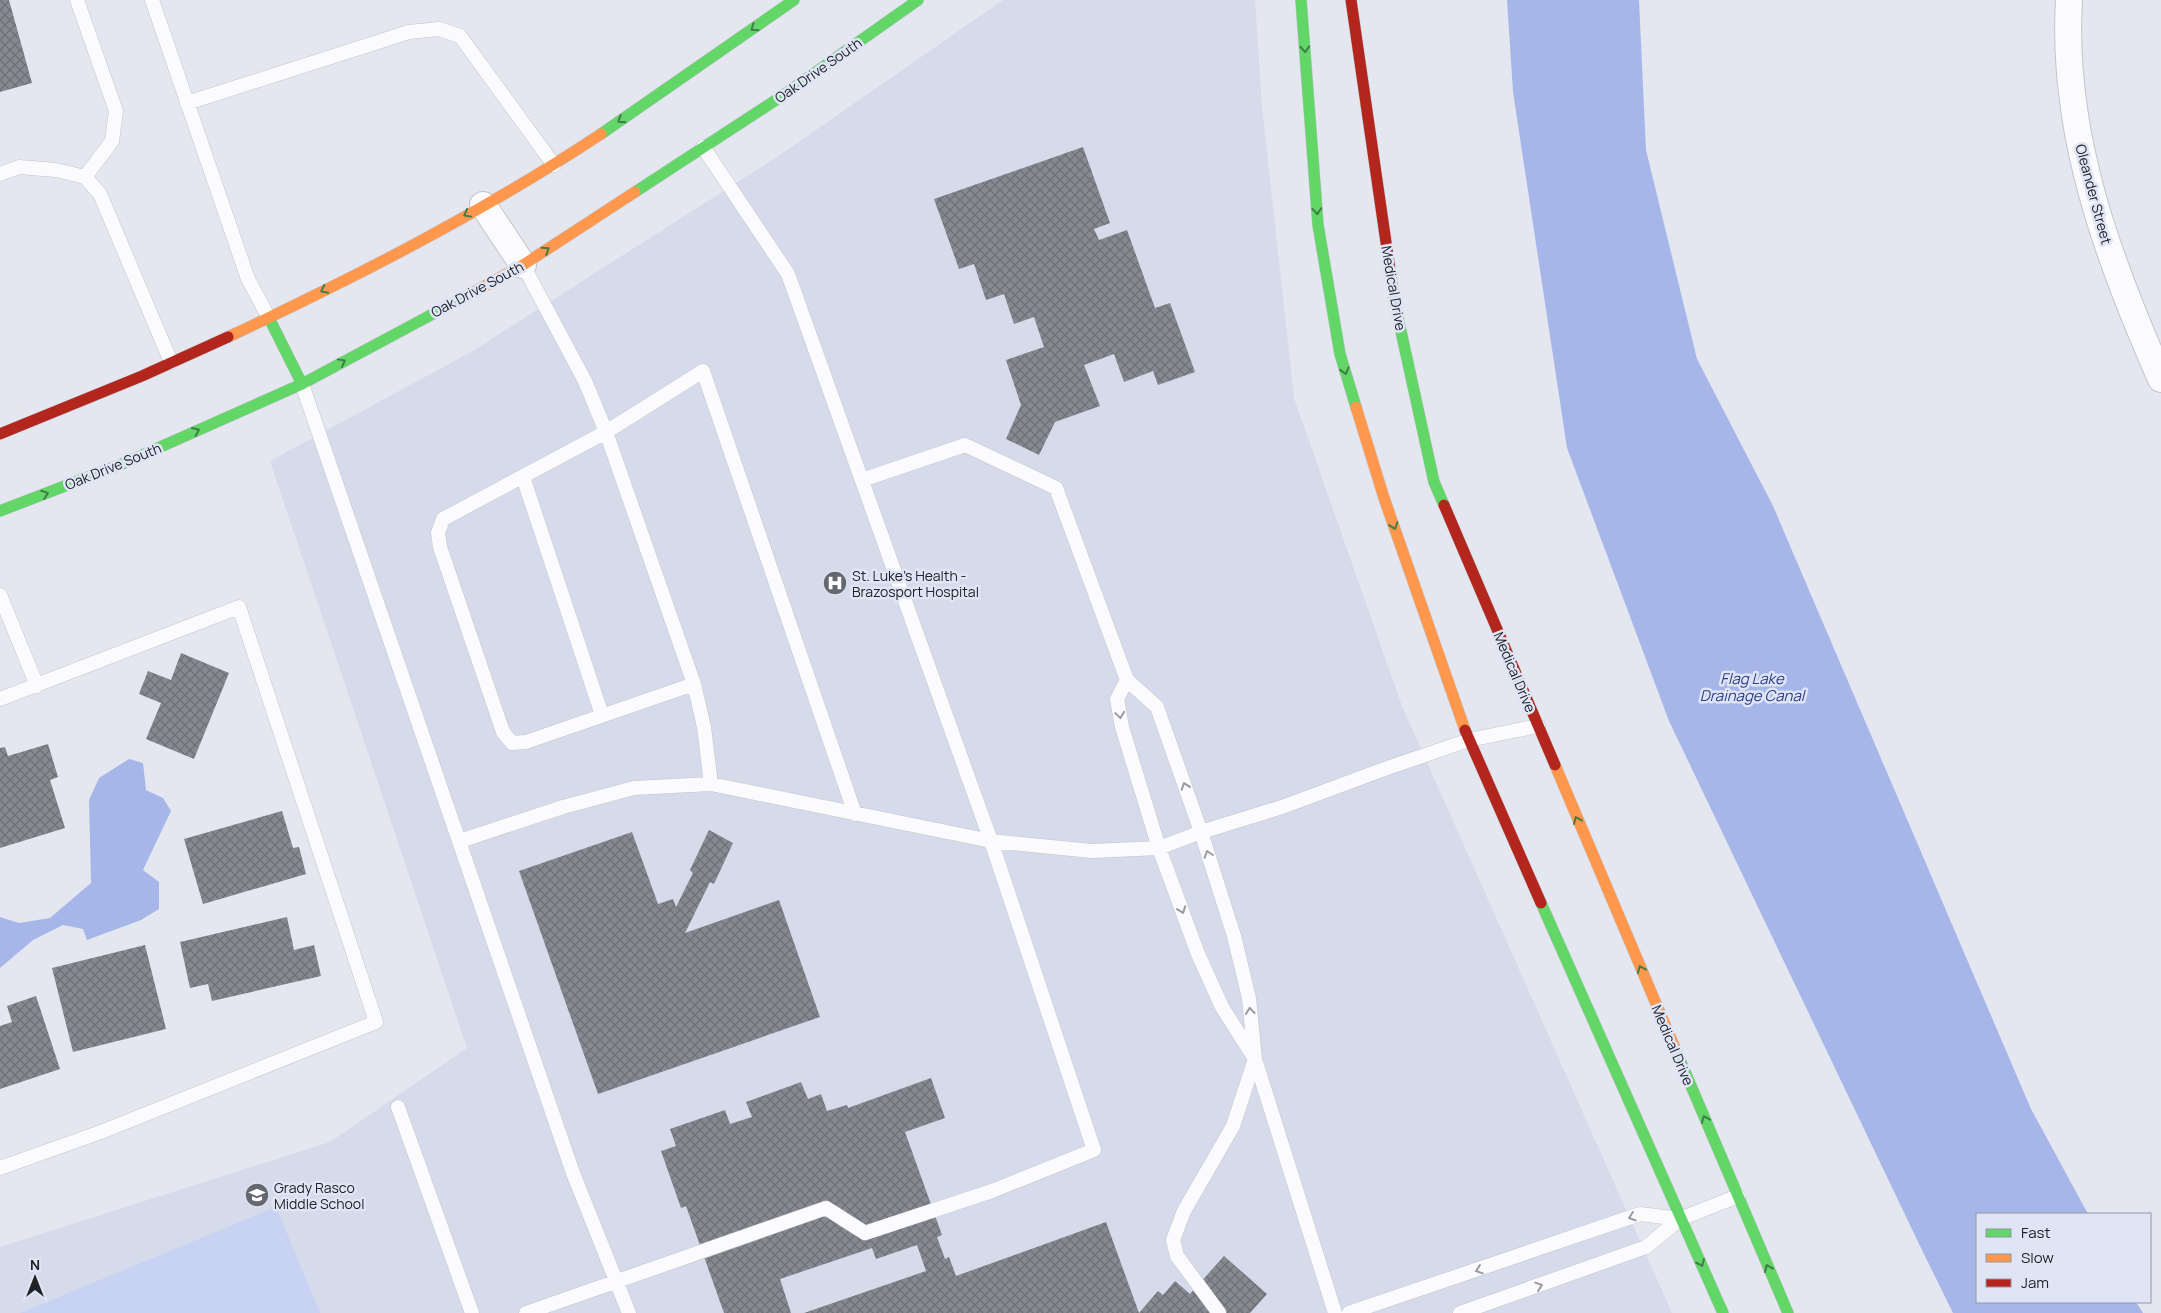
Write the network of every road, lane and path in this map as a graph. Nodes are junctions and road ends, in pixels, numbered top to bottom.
1 (76, 0) edge
2 (152, 0) edge
3 (794, 0) edge
4 (918, 0) edge
5 (1301, 0) edge
6 (1351, 0) edge
7 (2069, 0) edge
8 (187, 103) junction
9 (703, 147) junction
10 (554, 164) junction
11 (0, 174) edge
12 (85, 177) junction
13 (484, 205) junction
14 (523, 264) junction
15 (269, 318) junction
16 (171, 362) junction
17 (2161, 379) edge
18 (302, 384) junction
19 (606, 432) junction
20 (0, 434) edge
21 (523, 477) junction
22 (862, 480) junction
23 (0, 511) edge
24 (0, 594) edge
25 (1127, 680) junction
26 (694, 684) junction
27 (37, 686) junction
28 (0, 700) edge
29 (602, 715) junction
30 (1538, 726) junction
31 (1469, 740) junction
32 (710, 784) junction
33 (855, 814) junction
34 (1201, 832) junction
35 (460, 841) junction
36 (992, 841) junction
37 (1159, 848) junction
38 (1255, 1059) junction
39 (398, 1107) dead end
40 (0, 1168) edge
41 (1738, 1196) junction
42 (1680, 1219) junction
43 (618, 1281) junction
44 (472, 1313) edge
45 (526, 1313) edge
46 (629, 1313) edge
47 (1219, 1313) edge
48 (1335, 1313) edge
49 (1349, 1313) edge
50 (1460, 1313) edge
51 (1723, 1313) edge
52 (1788, 1313) edge

1 - 12 lane
2 - 8 lane
3 -> 10 street
4 - 9 street, Oak Drive South
5 -> 31 street
6 - 30 street, Medical Drive
7 - 17 street, Oleander Street
8 - 10 lane
8 - 15 lane
14 -> 9 street, Oak Drive South
9 - 22 lane
10 - 13 street
11 - 12 lane
12 - 16 lane
13 - 14 street
13 -> 15 street
18 -> 14 street, Oak Drive South
14 - 19 lane
15 - 16 street
15 - 18 street
16 - 20 street
23 -> 18 street, Oak Drive South
18 - 35 lane
19 - 21 lane
19 - 26 lane
19 - 33 lane
21 - 29 lane
21 - 29 lane
22 - 25 lane
22 - 36 lane
24 - 27 lane
34 -> 25 lane
25 -> 37 lane
26 - 29 lane
26 - 32 lane
27 - 28 lane
27 - 40 lane
30 - 31 lane
41 -> 30 street, Medical Drive
31 - 34 lane
31 - 42 street
32 - 33 lane
32 - 35 lane
33 - 36 lane
34 - 37 lane
38 -> 34 lane
35 - 43 lane
36 - 37 lane
36 - 43 lane
37 -> 38 lane
38 - 47 lane
38 - 48 lane
39 - 44 lane
41 - 42 lane
52 -> 41 street, Medical Drive
42 -> 49 lane
50 -> 42 lane
42 -> 51 street
43 - 45 lane
43 - 46 lane

